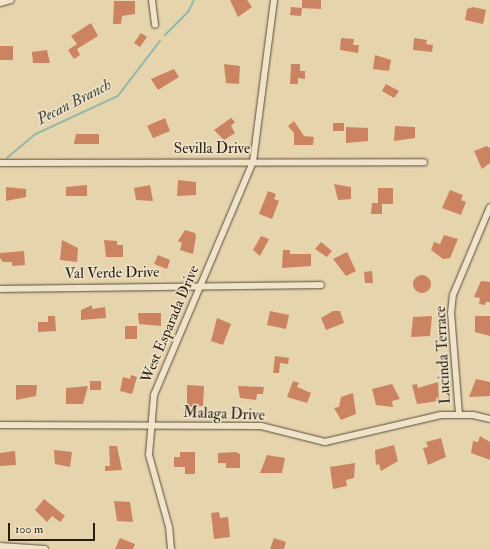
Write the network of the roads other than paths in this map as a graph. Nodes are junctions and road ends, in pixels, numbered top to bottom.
1 (10, 0) edge
2 (152, 0) edge
3 (274, 0) edge
4 (0, 3) edge
5 (155, 25) dead end
6 (253, 162) junction
7 (424, 162) dead end
8 (0, 163) edge
9 (490, 207) edge
10 (202, 284) junction
11 (321, 285) dead end
12 (0, 289) edge
13 (459, 414) junction
14 (490, 419) edge
15 (150, 424) junction
16 (0, 425) edge
17 (0, 546) edge
18 (46, 549) edge
19 (171, 549) edge

1 - 4 street
2 - 5 street
3 - 6 street, West Esparada Drive
6 - 7 street, Sevilla Drive
6 - 8 street, Sevilla Drive
6 - 10 street, West Esparada Drive
9 - 13 street, Lucinda Terrace
10 - 11 street, Val Verde Drive
10 - 12 street, Val Verde Drive
10 - 15 street, West Esparada Drive
13 - 14 street, Malaga Drive
13 - 15 street, Malaga Drive
15 - 16 street, Malaga Drive
15 - 19 street, West Esparada Drive
17 - 18 street

